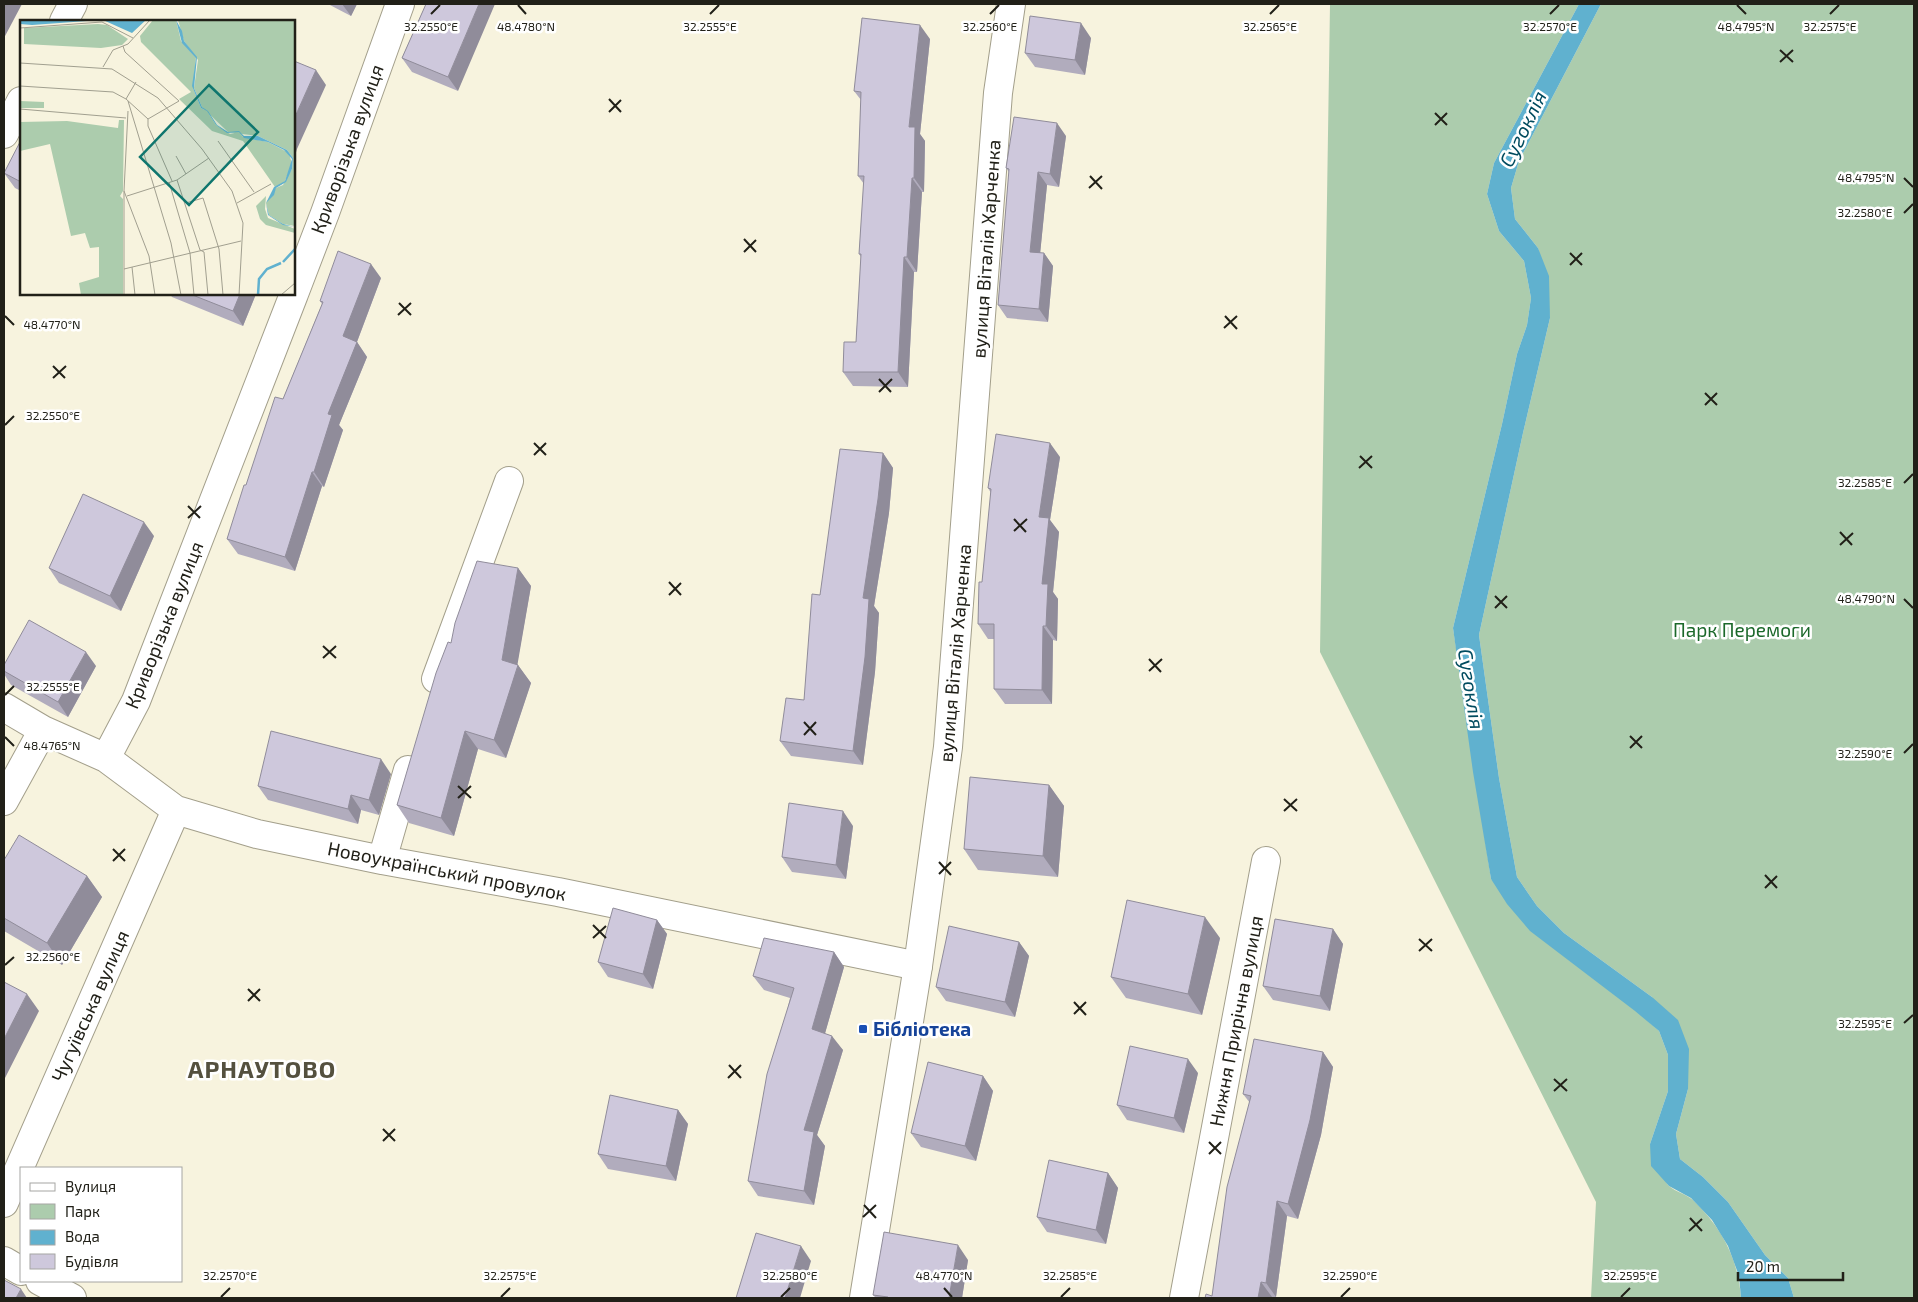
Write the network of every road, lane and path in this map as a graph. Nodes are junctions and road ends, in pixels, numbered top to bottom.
1 (73, 4) edge
2 (400, 4) edge
3 (1011, 4) edge
4 (65, 20) edge
5 (20, 103) edge
6 (4, 134) edge
7 (295, 291) edge
8 (294, 295) edge
9 (509, 480) dead end
10 (428, 704) edge
11 (4, 707) edge
12 (43, 730) junction
13 (414, 750) edge
14 (106, 758) junction
15 (4, 801) edge
16 (176, 810) junction
17 (382, 860) junction
18 (1266, 861) dead end
19 (918, 966) junction
20 (4, 1202) edge
21 (4, 1261) edge
22 (20, 1270) edge
23 (42, 1282) edge
24 (72, 1298) edge
25 (864, 1298) edge
26 (1184, 1298) edge

1 - 4 street
2 - 7 street, Криворізька вулиця
3 - 19 street, вулиця Віталія Харченка
5 - 6 street
8 - 14 street, Криворізька вулиця
9 - 10 street
11 - 12 street, Новоукраїнський провулок
12 - 14 street, Новоукраїнський провулок
12 - 15 street
13 - 17 street
14 - 16 street, Новоукраїнський провулок
16 - 17 street, Новоукраїнський провулок
16 - 20 street, Чугуївська вулиця
17 - 19 street, Новоукраїнський провулок
18 - 26 street, Нижня Прирічна вулиця
19 - 25 street, вулиця Віталія Харченка
21 - 22 street
23 - 24 street

